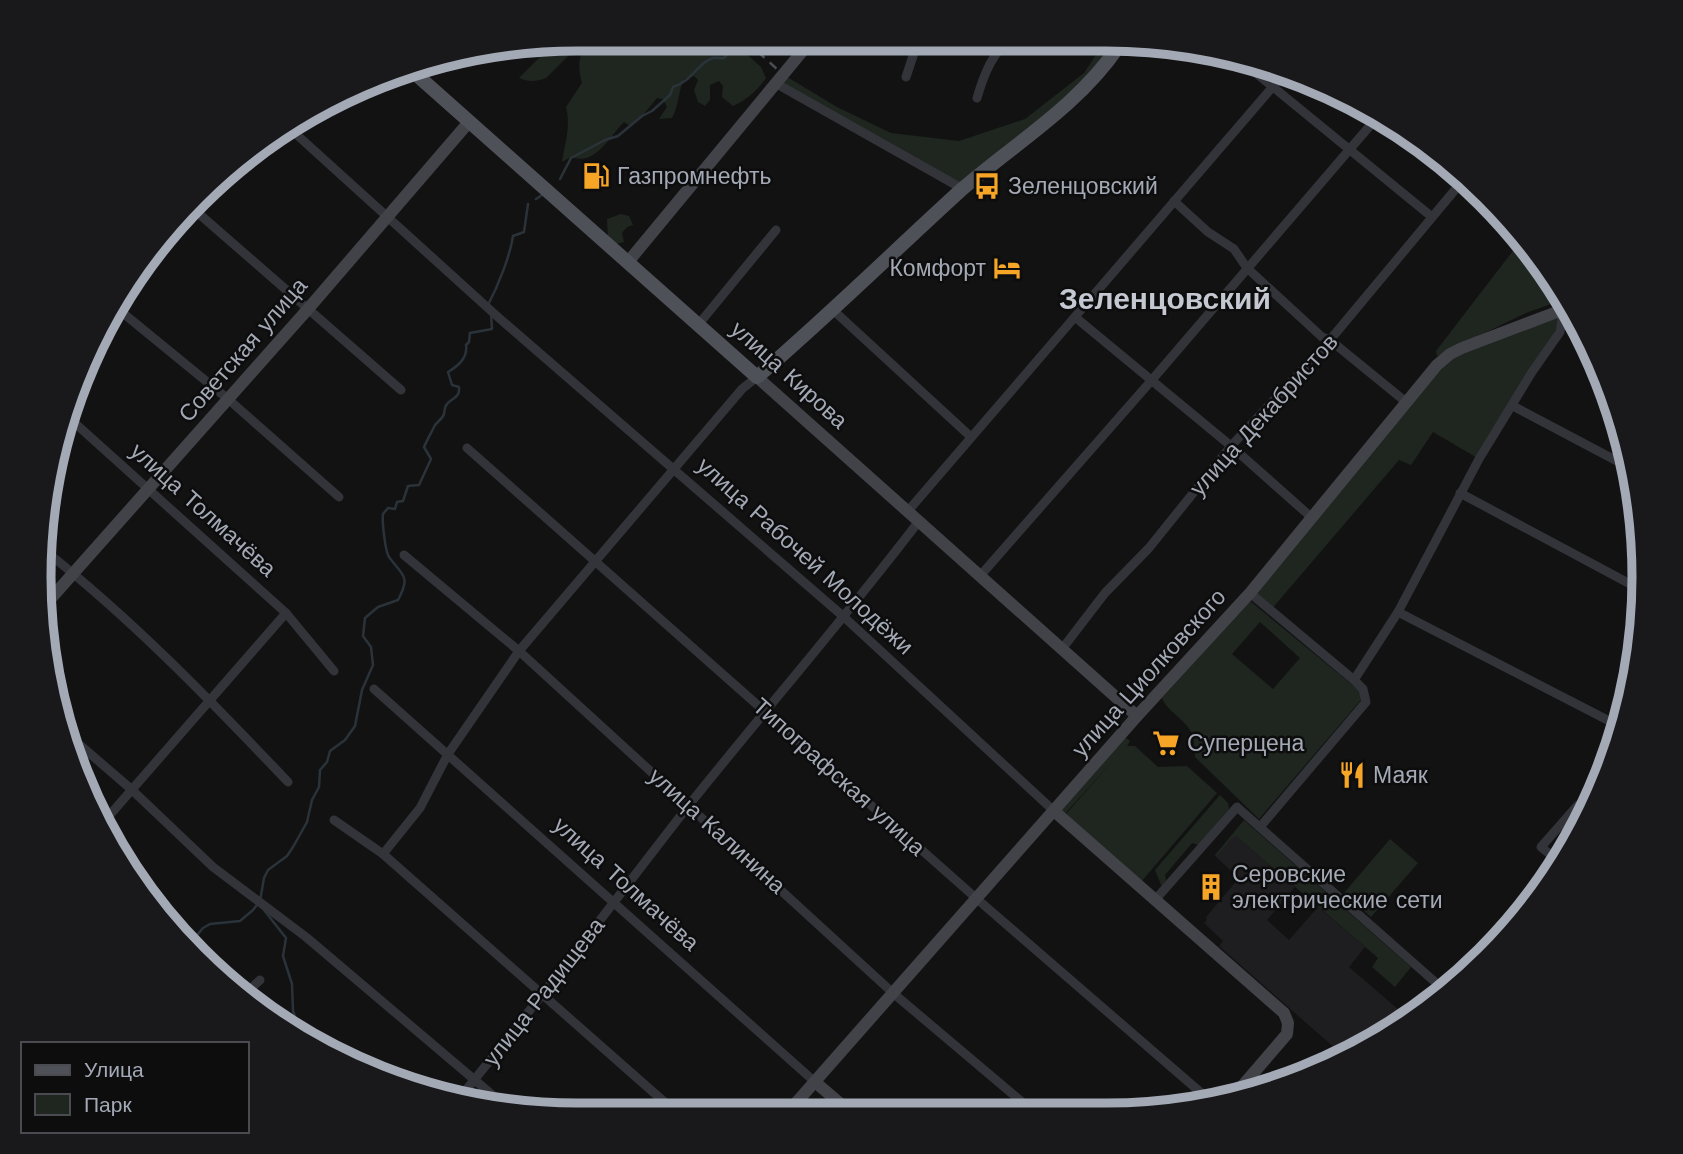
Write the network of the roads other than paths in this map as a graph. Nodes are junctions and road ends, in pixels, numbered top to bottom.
1 (796, 51) edge
2 (802, 51) edge
3 (915, 51) edge
4 (999, 51) edge
5 (1115, 51) edge
6 (799, 55) junction
7 (1257, 74) edge
8 (418, 76) edge
9 (906, 77) dead end
10 (1278, 80) edge
11 (777, 84) junction
12 (1273, 86) junction
13 (977, 99) dead end
14 (469, 122) junction
15 (1372, 123) edge
16 (295, 133) edge
17 (1349, 149) junction
18 (1458, 186) edge
19 (963, 189) junction
20 (1174, 201) junction
21 (198, 213) edge
22 (387, 216) junction
23 (1432, 217) junction
24 (776, 230) dead end
25 (628, 262) junction
26 (1247, 268) junction
27 (308, 309) junction
28 (833, 310) junction
29 (1560, 311) edge
30 (122, 312) edge
31 (1563, 316) edge
32 (1075, 317) junction
33 (698, 325) junction
34 (1330, 341) junction
35 (757, 377) junction
36 (1151, 381) junction
37 (401, 390) dead end
38 (228, 399) junction
39 (1406, 402) junction
40 (1513, 405) junction
41 (75, 423) edge
42 (971, 437) junction
43 (1231, 446) junction
44 (467, 448) dead end
45 (1619, 462) edge
46 (674, 467) junction
47 (149, 488) junction
48 (1460, 493) junction
49 (339, 497) dead end
50 (908, 511) junction
51 (1311, 517) junction
52 (919, 521) junction
53 (404, 555) dead end
54 (52, 556) edge
55 (595, 559) junction
56 (74, 573) junction
57 (980, 576) junction
58 (1632, 585) edge
59 (1250, 593) junction
60 (52, 598) edge
61 (1398, 612) junction
62 (286, 613) junction
63 (844, 617) junction
64 (1062, 649) junction
65 (519, 651) junction
66 (334, 671) dead end
67 (1354, 680) junction
68 (374, 689) dead end
69 (210, 699) junction
70 (765, 712) junction
71 (1137, 716) junction
72 (1611, 722) edge
73 (78, 744) edge
74 (448, 754) junction
75 (288, 782) dead end
76 (131, 789) junction
77 (1581, 803) edge
78 (689, 806) junction
79 (1054, 811) junction
80 (108, 816) edge
81 (334, 820) dead end
82 (1260, 827) junction
83 (383, 854) junction
84 (1552, 856) edge
85 (977, 899) junction
86 (1155, 900) junction
87 (615, 902) junction
88 (260, 980) dead end
89 (1438, 985) edge
90 (250, 989) edge
91 (893, 993) junction
92 (544, 994) junction
93 (474, 1080) junction
94 (815, 1082) junction
95 (1244, 1085) edge
96 (465, 1091) edge
97 (1202, 1094) edge
98 (494, 1097) edge
99 (666, 1103) edge
100 (796, 1103) edge
101 (840, 1103) edge
102 (1023, 1103) edge

1 - 6 street
2 - 6 main road
3 - 9 street
4 - 13 street
5 - 19 main road
6 - 11 main road
7 - 12 street
8 - 14 main road, улица Кирова
10 - 12 street
11 - 19 street
11 - 25 main road
12 - 17 street
12 - 20 street
14 - 22 main road, Советская улица
14 - 25 main road, улица Кирова
15 - 17 street
16 - 22 street, улица Рабочей Молодёжи
17 - 23 street
17 - 26 street
18 - 23 street, улица Декабристов
19 - 28 main road
20 - 26 street
20 - 32 street
21 - 27 street
22 - 27 main road, Советская улица
22 - 46 street, улица Рабочей Молодёжи
23 - 34 street, улица Декабристов
24 - 33 street
25 - 33 main road, улица Кирова
26 - 34 street
26 - 36 street
27 - 37 street
27 - 38 main road, Советская улица
28 - 35 main road
28 - 42 street
29 - 39 main road, улица Циолковского
30 - 38 street
31 - 40 street
32 - 36 street
32 - 42 street
33 - 35 main road, улица Кирова
34 - 39 street
34 - 43 street, улица Декабристов
35 - 46 street
35 - 50 main road, улица Кирова
36 - 43 street
36 - 57 street
38 - 47 main road, Советская улица
38 - 49 street
39 - 51 main road, улица Циолковского
40 - 45 street
40 - 48 street
41 - 47 street, улица Толмачёва
42 - 50 street
43 - 51 street
43 - 64 street, улица Декабристов
44 - 55 street, Типографская улица
46 - 55 street
46 - 63 street, улица Рабочей Молодёжи
47 - 56 main road, Советская улица
47 - 62 street, улица Толмачёва
48 - 58 street
48 - 61 street
50 - 52 main road, улица Кирова
51 - 59 main road, улица Циолковского
52 - 57 main road, улица Кирова
52 - 63 street, улица Радищева
53 - 65 street, улица Калинина
54 - 56 street
55 - 65 street
55 - 70 street, Типографская улица
56 - 60 main road, Советская улица
56 - 69 street
57 - 64 main road, улица Кирова
59 - 67 street
59 - 71 main road, улица Циолковского
61 - 67 street
61 - 72 street
62 - 66 street, улица Толмачёва
62 - 69 street
63 - 70 street, улица Радищева
63 - 79 street, улица Рабочей Молодёжи
64 - 71 main road, улица Кирова
65 - 74 street
65 - 78 street, улица Калинина
67 - 82 street
68 - 74 street, улица Толмачёва
69 - 75 street
69 - 76 street
70 - 78 street, улица Радищева
70 - 85 street, Типографская улица
71 - 79 main road, улица Циолковского
73 - 76 street
74 - 83 street
74 - 87 street, улица Толмачёва
76 - 80 street
76 - 93 street
77 - 84 street
78 - 87 street, улица Радищева
78 - 91 street, улица Калинина
79 - 85 main road, улица Циолковского
79 - 86 main road, улица Рабочей Молодёжи
81 - 83 street
82 - 86 street
82 - 89 street
83 - 92 street
85 - 91 main road, улица Циолковского
85 - 97 street, Типографская улица
86 - 95 main road, улица Рабочей Молодёжи
87 - 92 street, улица Радищева
87 - 94 street, улица Толмачёва
88 - 90 street
91 - 94 main road, улица Циолковского
91 - 102 street, улица Калинина
92 - 93 street, улица Радищева
92 - 99 street
93 - 96 street, улица Радищева
93 - 98 street
94 - 100 main road, улица Циолковского
94 - 101 main road, улица Толмачёва

